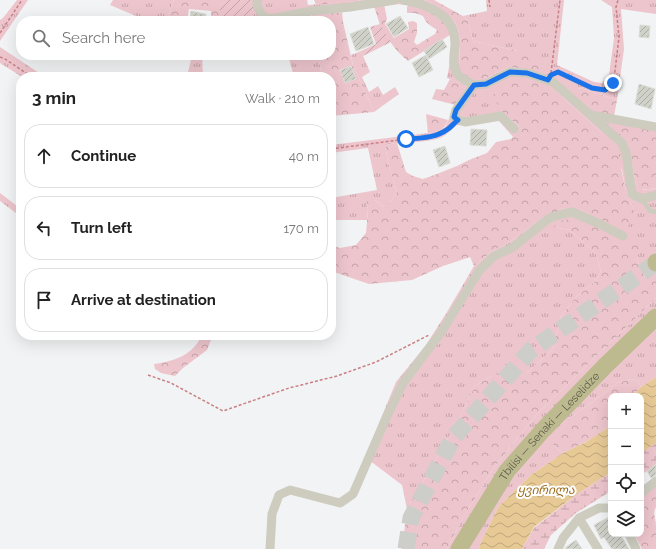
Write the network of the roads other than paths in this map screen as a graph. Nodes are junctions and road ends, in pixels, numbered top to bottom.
1 (257, 0) edge
2 (395, 0) edge
3 (403, 0) edge
4 (264, 16) edge
5 (286, 16) edge
6 (474, 85) junction
7 (589, 115) junction
8 (656, 127) edge
9 (514, 130) dead end
10 (656, 195) edge
11 (642, 199) junction
12 (656, 212) edge
13 (623, 236) dead end
14 (656, 317) edge
15 (656, 481) edge
16 (644, 491) edge
17 (608, 508) edge
18 (579, 518) junction
19 (630, 537) edge
20 (270, 549) edge
21 (458, 549) edge
22 (558, 549) edge
23 (598, 549) edge
24 (636, 549) edge

1 - 4 street
2 - 5 street
3 - 6 street
6 - 7 street
6 - 9 street
7 - 8 street
7 - 11 street
10 - 11 street
11 - 12 lane
13 - 20 street
14 - 21 highway, Tbilisi — Senaki — Leselidze
15 - 16 street
17 - 18 street
18 - 22 street
18 - 23 street
19 - 24 street

